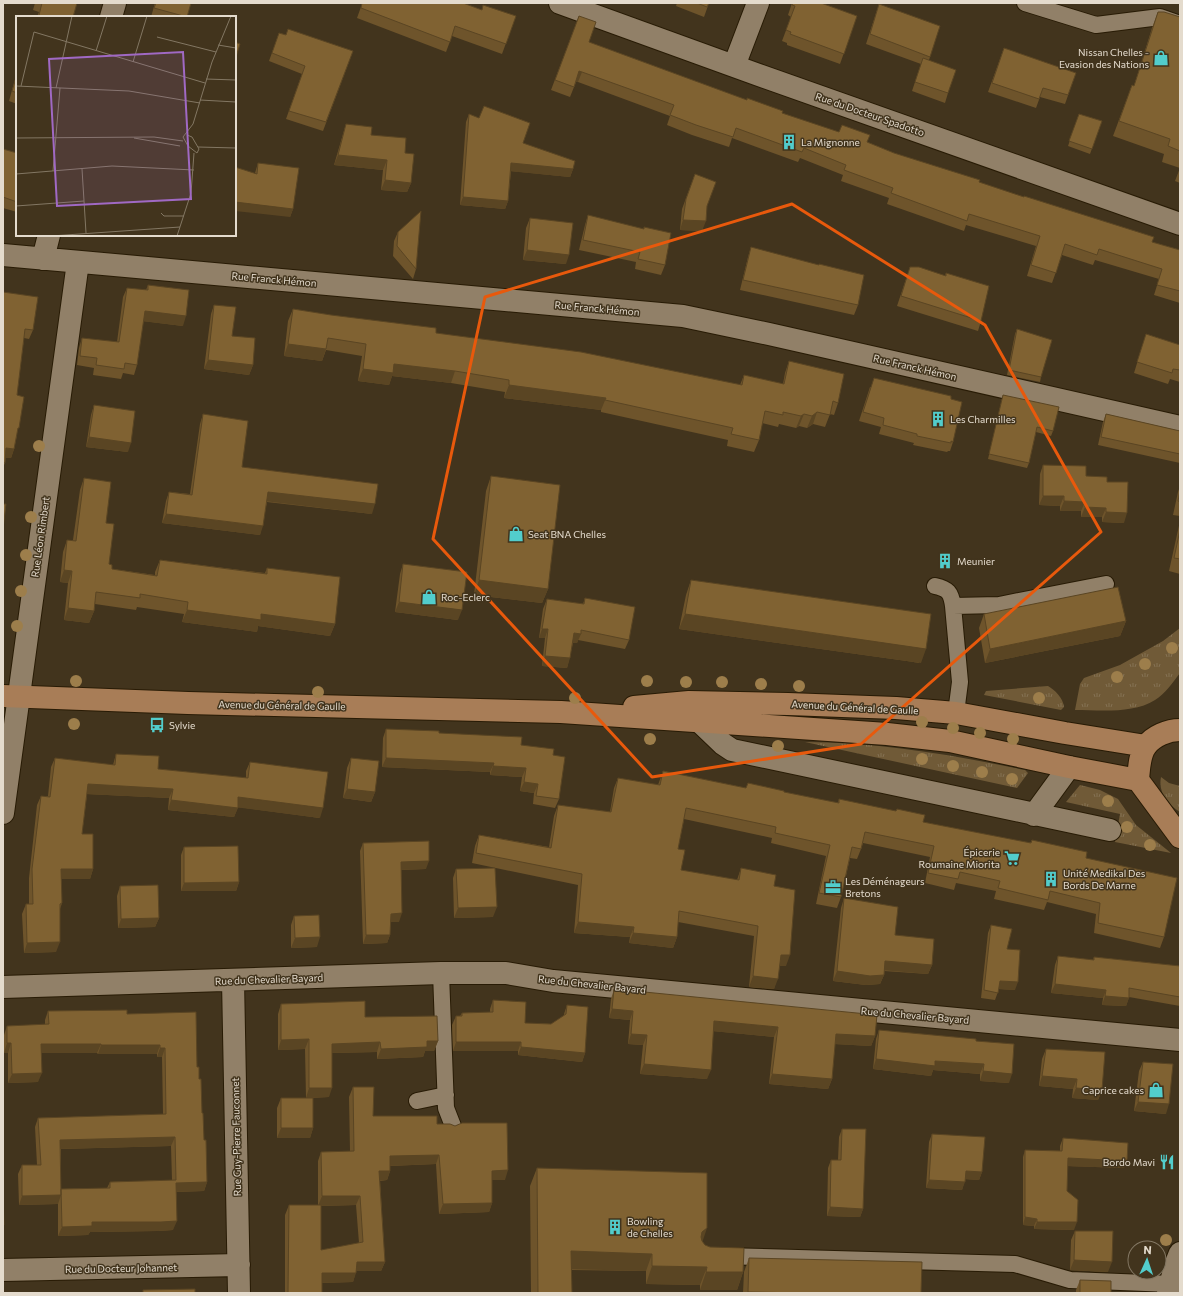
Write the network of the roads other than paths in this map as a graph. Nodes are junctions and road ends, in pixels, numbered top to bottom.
1 (116, 3) edge
2 (560, 3) edge
3 (758, 3) edge
4 (1025, 3) edge
5 (112, 16) edge
6 (1180, 24) edge
7 (734, 66) junction
8 (1180, 224) edge
9 (49, 236) edge
10 (3, 255) edge
11 (43, 259) junction
12 (78, 262) junction
13 (1180, 427) edge
14 (1106, 584) dead end
15 (935, 586) dead end
16 (953, 606) junction
17 (11, 696) edge
18 (561, 712) junction
19 (956, 713) junction
20 (700, 722) junction
21 (1178, 728) edge
22 (1146, 746) junction
23 (1069, 767) junction
24 (1138, 780) junction
25 (3, 813) edge
26 (1034, 815) junction
27 (1110, 830) dead end
28 (1180, 837) edge
29 (441, 973) junction
30 (233, 980) junction
31 (3, 987) edge
32 (1180, 1040) edge
33 (446, 1095) junction
34 (417, 1101) dead end
35 (453, 1126) edge
36 (1180, 1253) edge
37 (704, 1255) edge
38 (239, 1265) junction
39 (3, 1270) edge
40 (1170, 1288) edge
41 (239, 1293) edge

1 - 5 street
2 - 7 street, Rue du Docteur Spadotto
3 - 7 street
4 - 6 lane
7 - 8 street, Rue du Docteur Spadotto
9 - 11 street
10 - 11 street, Rue Franck Hémon
11 - 12 street, Rue Franck Hémon
12 - 13 street, Rue Franck Hémon
12 - 17 street, Rue Léon Rimbert
14 - 16 lane
15 - 16 lane
16 - 19 lane
17 - 18 main road, Avenue du Général de Gaulle
17 - 25 street, Rue Léon Rimbert
18 - 19 main road, Avenue du Général de Gaulle
18 - 20 main road, Avenue du Général de Gaulle
19 - 22 main road, Avenue du Général de Gaulle
20 - 23 main road, Avenue du Général de Gaulle
20 - 26 street
21 - 22 main road
22 - 24 main road
23 - 24 main road, Avenue du Général de Gaulle
23 - 26 street
24 - 28 main road
26 - 27 street
29 - 30 street, Rue du Chevalier Bayard
29 - 32 street, Rue du Chevalier Bayard
29 - 33 lane
30 - 31 street, Rue du Chevalier Bayard
30 - 38 street, Rue Guy-Pierre Fauconnet
33 - 34 lane
33 - 35 lane
36 - 40 street
37 - 40 lane
38 - 39 street, Rue du Docteur Johannet
38 - 41 street, Rue Guy-Pierre Fauconnet

